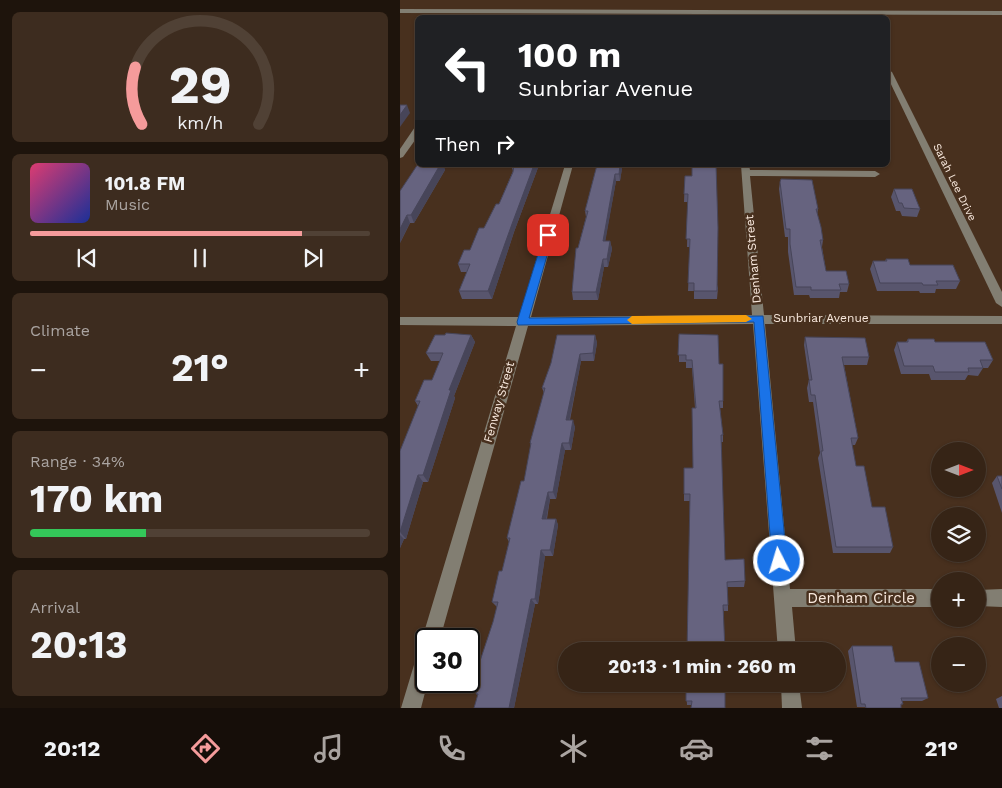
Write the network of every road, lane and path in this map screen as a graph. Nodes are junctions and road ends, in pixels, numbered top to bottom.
1 (400, 11) edge
2 (1002, 13) edge
3 (859, 15) edge
4 (890, 76) edge
5 (415, 133) edge
6 (400, 155) edge
7 (568, 167) edge
8 (745, 169) edge
9 (874, 174) dead end
10 (1002, 302) edge
11 (759, 318) junction
12 (1002, 320) edge
13 (400, 321) edge
14 (522, 322) junction
15 (782, 598) junction
16 (931, 598) edge
17 (986, 598) edge
18 (1002, 598) edge
19 (434, 628) edge
20 (786, 642) edge
21 (791, 692) edge
22 (415, 693) edge
23 (411, 708) edge
24 (792, 708) edge

1 - 3 street
2 - 3 street
4 - 10 street, Sarah Lee Drive
5 - 6 street
7 - 14 street, Fenway Street
8 - 9 street
8 - 11 street, Denham Street
11 - 12 street, Sunbriar Avenue
11 - 14 street, Sunbriar Avenue
11 - 15 street, Denham Street
13 - 14 street, Sunbriar Avenue
14 - 19 street, Fenway Street
15 - 16 street, Denham Circle
15 - 20 street, Denham Street
17 - 18 street
21 - 24 street
22 - 23 street

